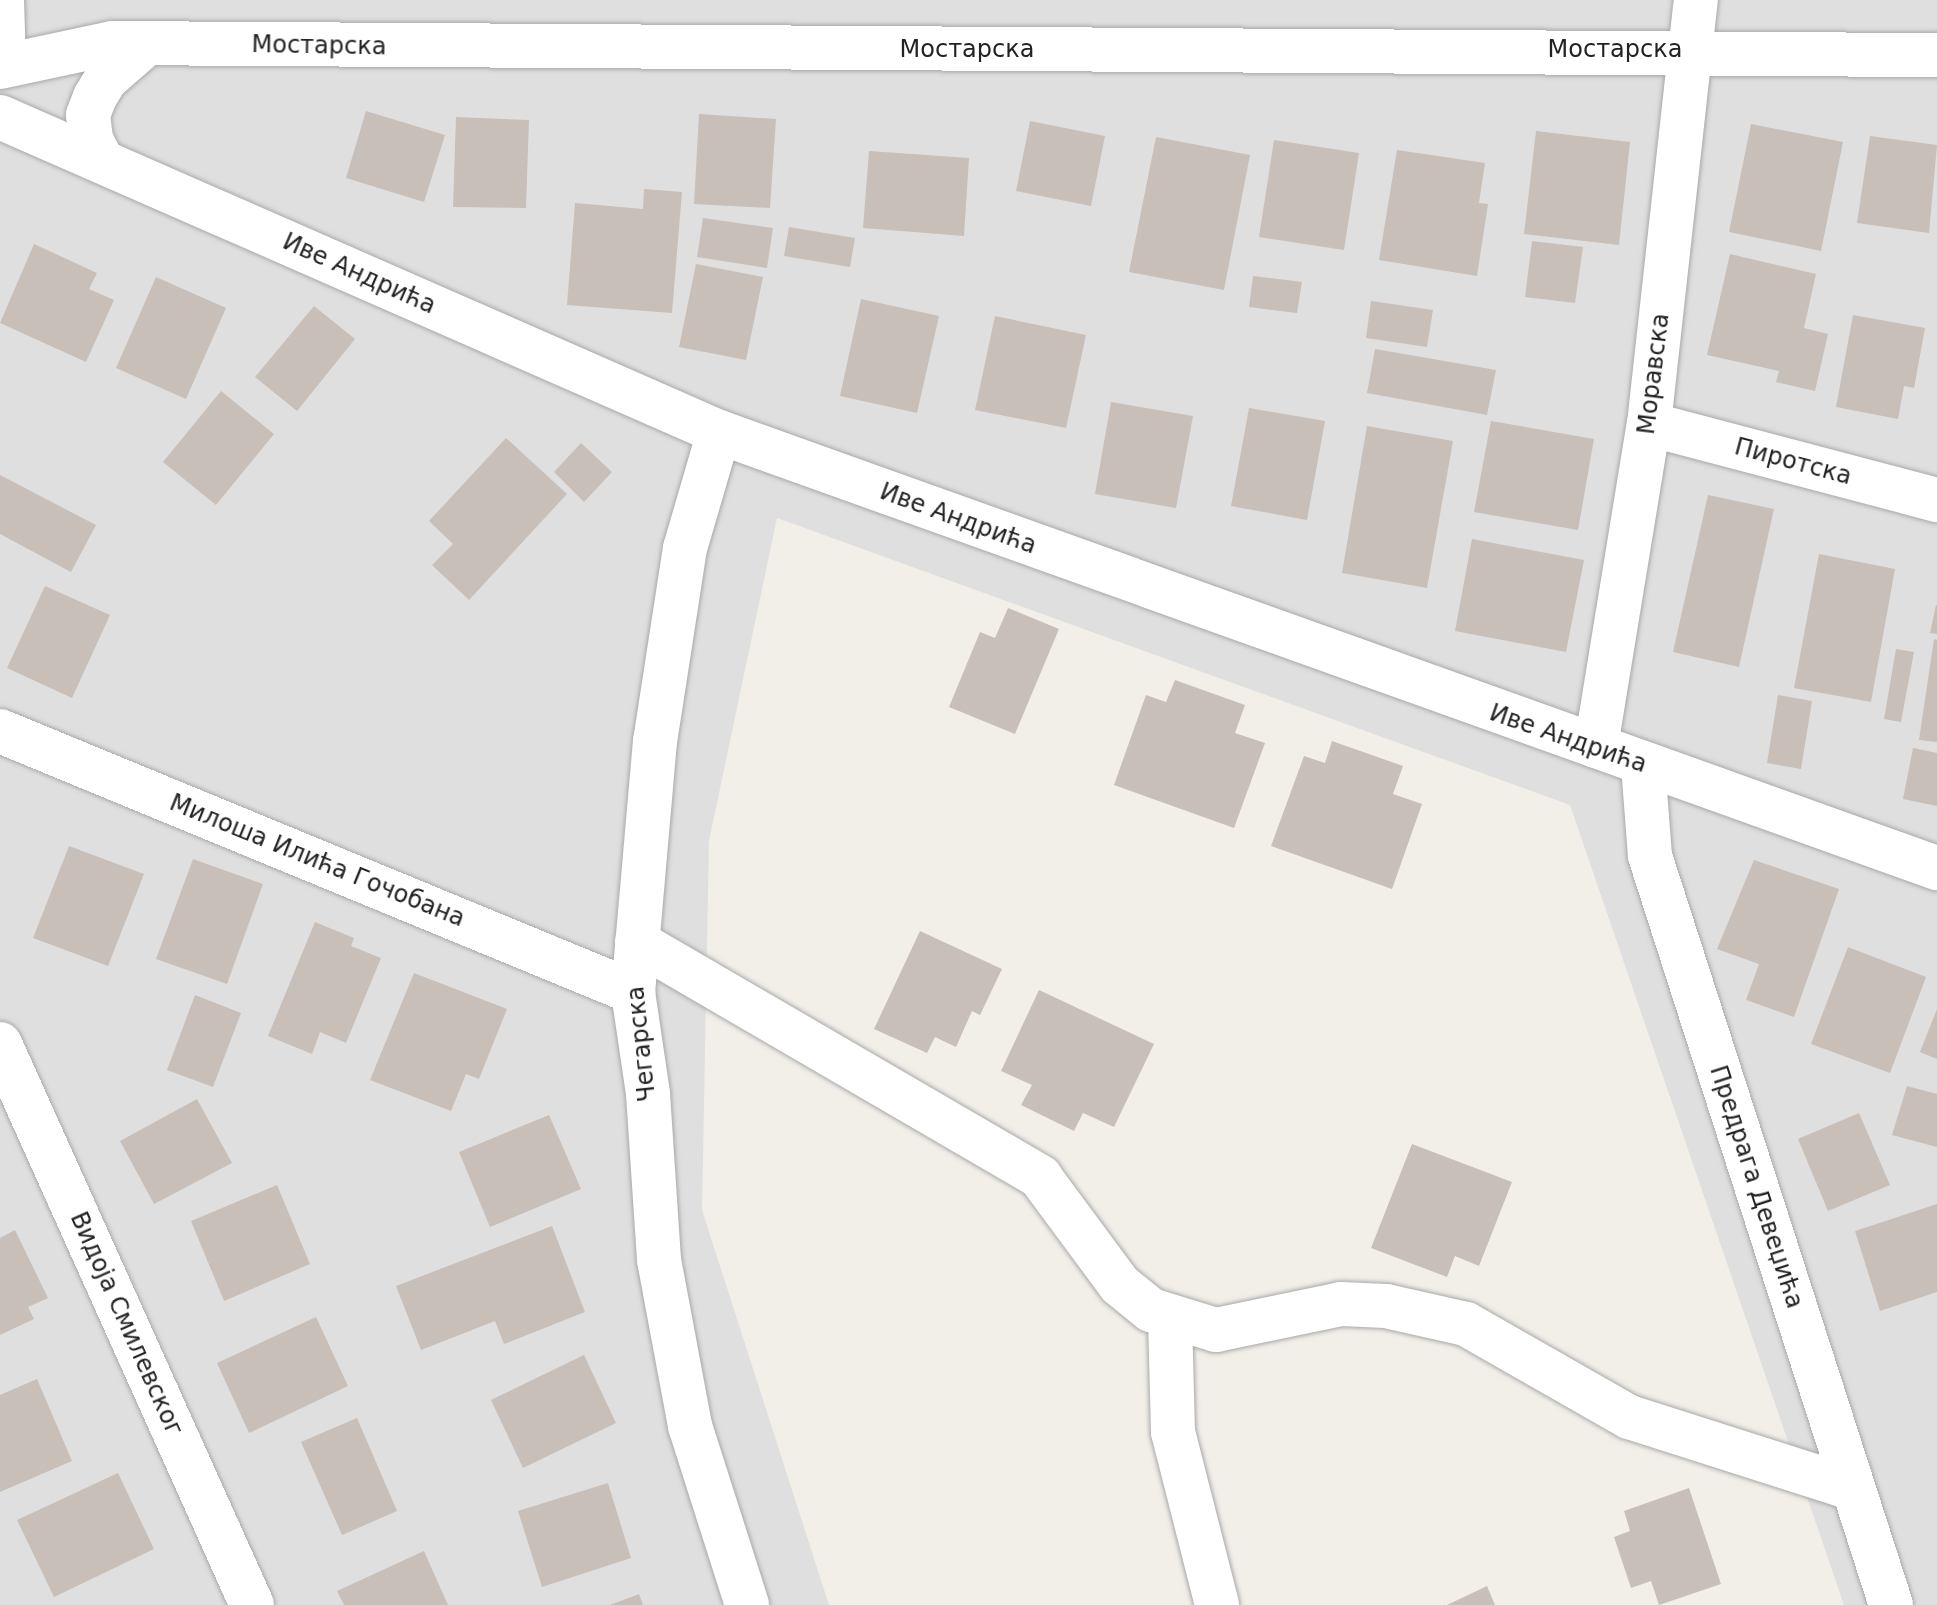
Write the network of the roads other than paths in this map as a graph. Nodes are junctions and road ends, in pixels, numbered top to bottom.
1 (2, 0) edge
2 (1696, 0) edge
3 (146, 44) junction
4 (1689, 50) junction
5 (1937, 55) edge
6 (2, 65) edge
7 (0, 117) edge
8 (102, 161) junction
9 (1649, 424) junction
10 (719, 432) junction
11 (1937, 500) edge
12 (0, 731) edge
13 (1596, 746) junction
14 (1643, 765) junction
15 (1937, 868) edge
16 (637, 942) junction
17 (633, 992) junction
18 (0, 1044) edge
19 (1170, 1318) junction
20 (1851, 1488) junction
21 (252, 1605) edge
22 (747, 1605) edge
23 (1217, 1605) edge
24 (1891, 1605) edge

1 - 6 street
2 - 4 street, Моравска
3 - 4 street, Мостарска
3 - 6 street, Мостарска
3 - 8 street
4 - 5 street, Мостарска
4 - 9 street, Моравска
7 - 8 street, Иве Андрића
8 - 10 street, Иве Андрића
9 - 11 street, Пиротска
9 - 13 street, Моравска
10 - 13 street, Иве Андрића
10 - 16 street, Чегарска
12 - 17 street, Милоша Илића Гочобана
13 - 14 street, Иве Андрића
14 - 15 street, Иве Андрића
14 - 20 street, Предрага Девеџића
16 - 17 street, Чегарска
16 - 19 street
17 - 22 street, Чегарска
18 - 21 street, Видоја Смилевског
19 - 20 street
19 - 23 street
20 - 24 street, Предрага Девеџића

